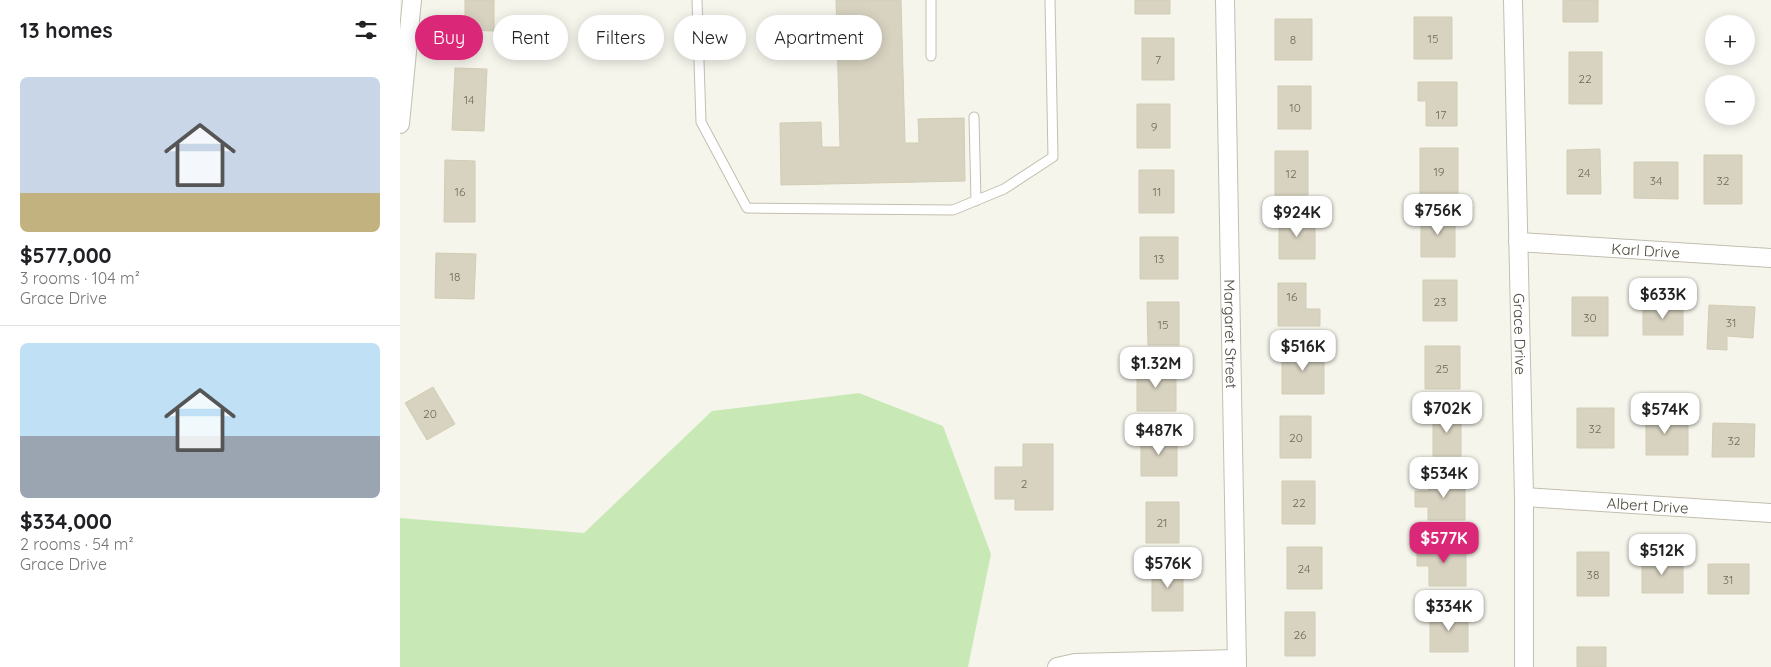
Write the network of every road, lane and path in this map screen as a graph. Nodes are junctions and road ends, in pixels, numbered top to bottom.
1 (412, 0) edge
2 (698, 0) edge
3 (931, 0) edge
4 (1050, 0) edge
5 (1225, 0) edge
6 (1513, 0) edge
7 (932, 56) dead end
8 (974, 117) dead end
9 (400, 124) edge
10 (976, 200) junction
11 (1518, 242) junction
12 (1771, 258) edge
13 (1524, 497) junction
14 (1771, 513) edge
15 (1237, 663) edge
16 (1056, 667) edge
17 (1524, 667) edge

1 - 9 street
2 - 10 lane
3 - 7 lane
4 - 10 lane
5 - 15 street, Margaret Street
6 - 11 street, Grace Drive
8 - 10 lane
11 - 12 street, Karl Drive
11 - 13 street, Grace Drive
13 - 14 street, Albert Drive
13 - 17 street, Grace Drive
15 - 16 street

